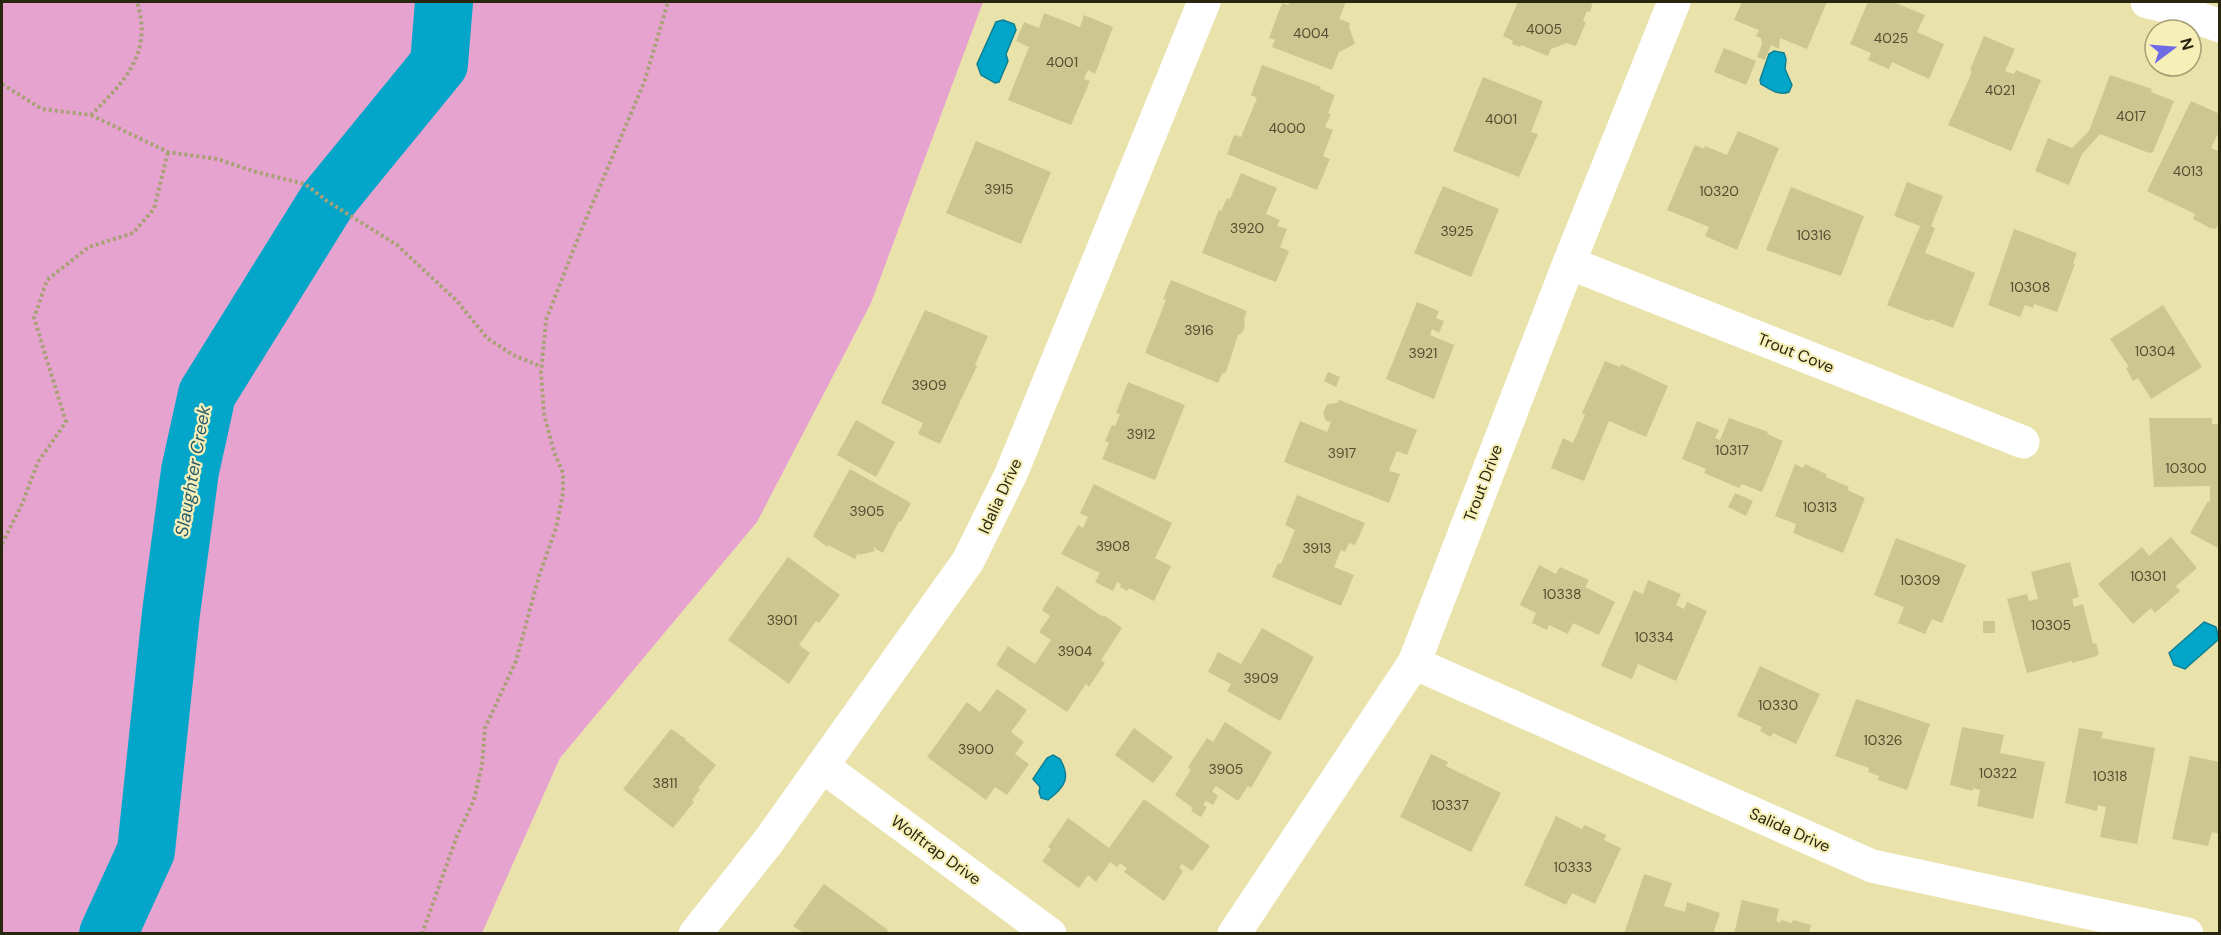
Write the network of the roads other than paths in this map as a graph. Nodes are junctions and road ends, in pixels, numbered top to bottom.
1 (1204, 2) edge
2 (1674, 2) edge
3 (2147, 2) edge
4 (2220, 26) edge
5 (1569, 263) junction
6 (2023, 442) dead end
7 (1414, 663) junction
8 (822, 766) junction
9 (695, 933) edge
10 (1050, 933) edge
11 (1234, 933) edge
12 (2187, 933) edge

1 - 8 street, Idalia Drive
2 - 5 street, Trout Drive
3 - 4 street
5 - 6 street, Trout Cove
5 - 7 street, Trout Drive
7 - 11 street, Trout Drive
7 - 12 street, Salida Drive
8 - 9 street, Idalia Drive
8 - 10 street, Wolftrap Drive

